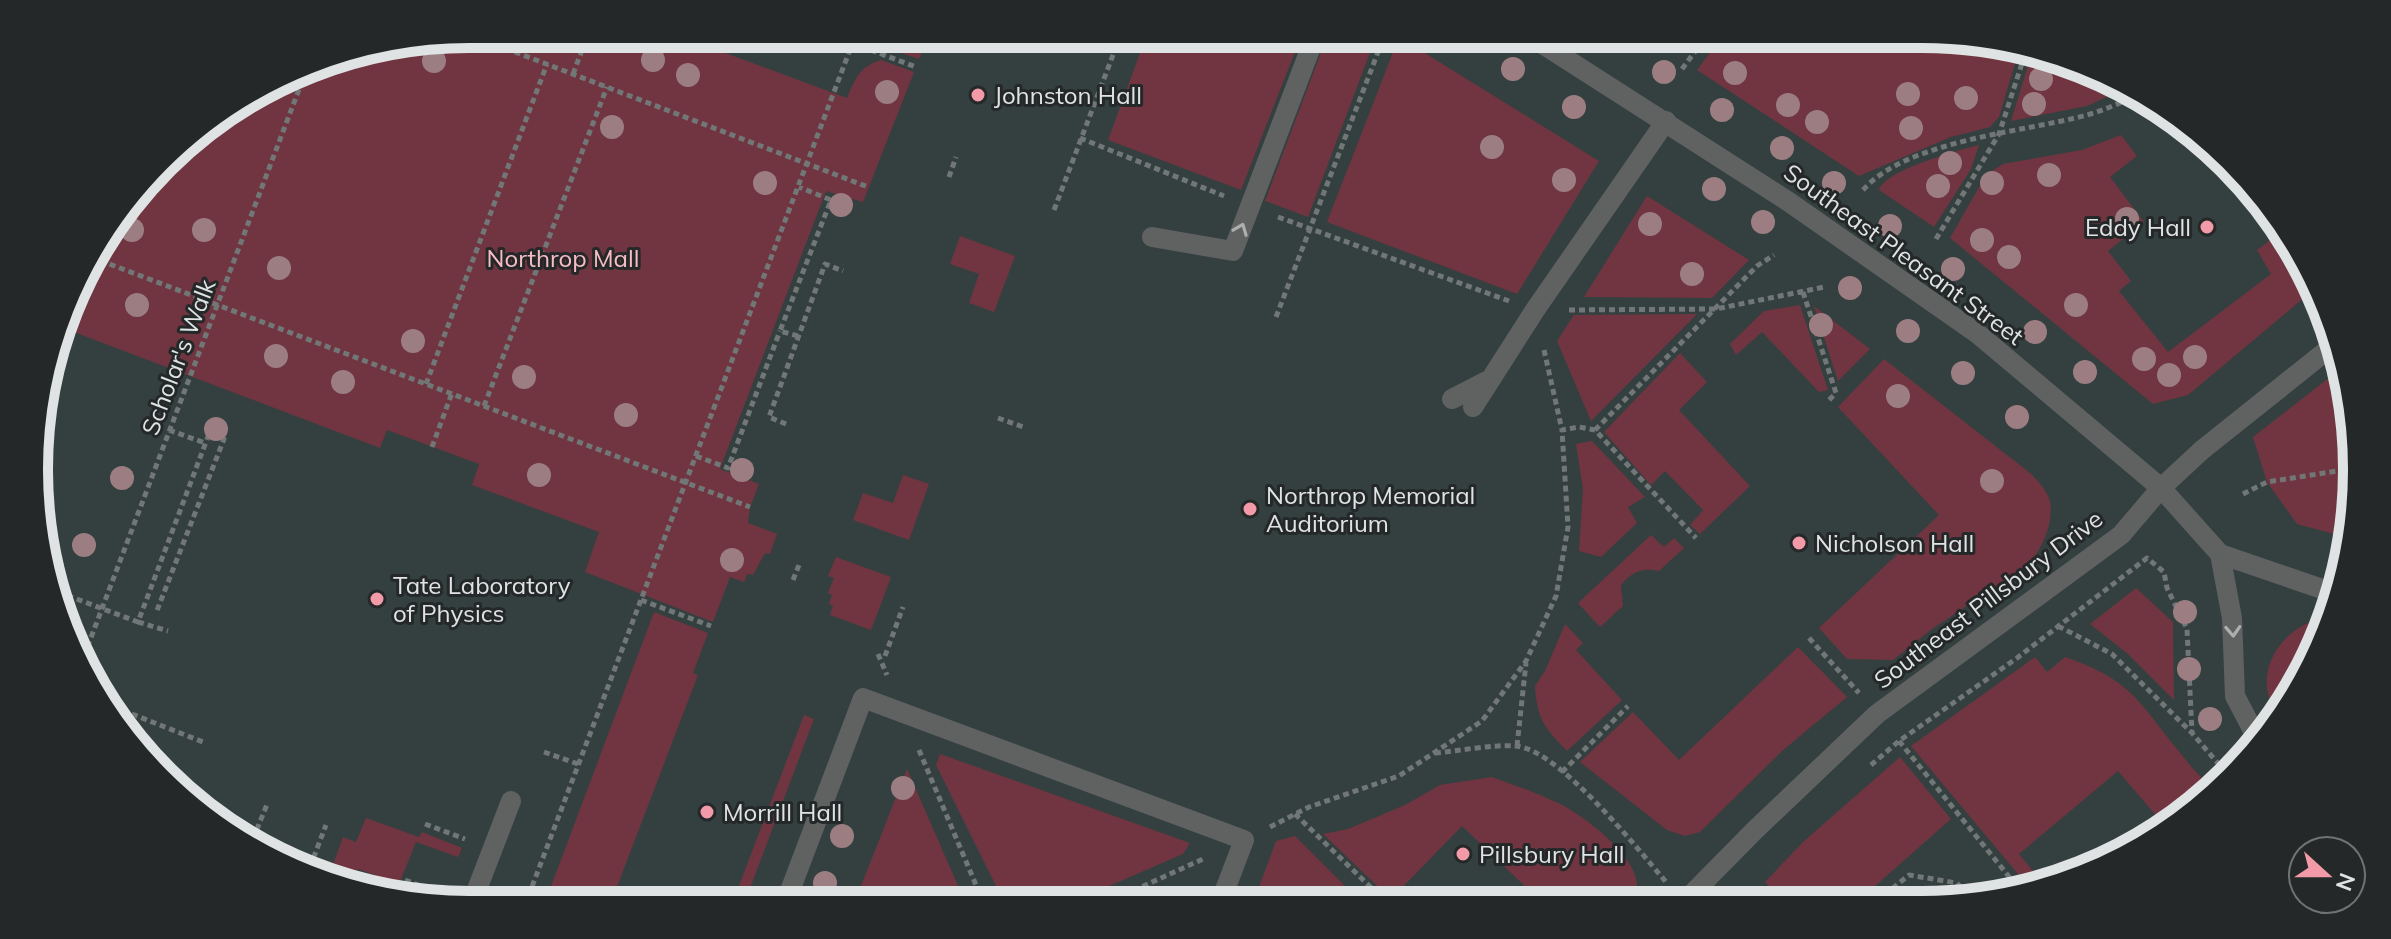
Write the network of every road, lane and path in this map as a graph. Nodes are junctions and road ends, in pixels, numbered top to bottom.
1 (505, 48) edge
2 (583, 48) edge
3 (850, 48) edge
4 (865, 48) edge
5 (1115, 48) edge
6 (1311, 48) edge
7 (1380, 48) edge
8 (1549, 48) edge
9 (1698, 48) edge
10 (2023, 60) edge
11 (547, 64) junction
12 (916, 67) dead end
13 (1682, 69) dead end
14 (573, 74) junction
15 (302, 83) edge
16 (607, 87) junction
17 (2126, 101) edge
18 (1666, 121) junction
19 (1999, 134) junction
20 (1080, 138) junction
21 (956, 157) dead end
22 (808, 164) junction
23 (949, 177) dead end
24 (799, 187) junction
25 (868, 187) dead end
26 (1863, 190) dead end
27 (1250, 206) junction
28 (1054, 210) dead end
29 (1309, 230) junction
30 (1152, 237) dead end
31 (1936, 239) dead end
32 (1774, 255) dead end
33 (103, 261) edge
34 (843, 271) dead end
35 (1824, 287) dead end
36 (1803, 292) junction
37 (218, 305) junction
38 (1716, 309) junction
39 (1535, 310) junction
40 (1276, 317) dead end
41 (780, 331) junction
42 (798, 336) junction
43 (2326, 351) edge
44 (1487, 381) junction
45 (426, 384) junction
46 (452, 393) junction
47 (1452, 399) dead end
48 (1828, 401) dead end
49 (484, 406) junction
50 (1473, 407) dead end
51 (998, 418) dead end
52 (786, 424) dead end
53 (1026, 428) dead end
54 (169, 430) junction
55 (1562, 430) junction
56 (1595, 430) junction
57 (205, 443) junction
58 (432, 447) dead end
59 (696, 456) junction
60 (2343, 470) edge
61 (686, 482) junction
62 (2161, 488) junction
63 (2243, 494) dead end
64 (750, 507) dead end
65 (1696, 538) dead end
66 (2220, 554) junction
67 (799, 565) dead end
68 (793, 580) dead end
69 (2326, 590) edge
70 (67, 595) edge
71 (641, 600) junction
72 (903, 607) dead end
73 (102, 608) junction
74 (156, 613) dead end
75 (138, 622) junction
76 (711, 626) dead end
77 (2058, 626) junction
78 (168, 631) dead end
79 (1809, 638) dead end
80 (87, 647) edge
81 (1526, 661) junction
82 (1628, 706) dead end
83 (124, 711) edge
84 (902, 711) junction
85 (1877, 714) junction
86 (2253, 730) edge
87 (2192, 733) junction
88 (1899, 741) junction
89 (203, 742) dead end
90 (1517, 746) junction
91 (544, 752) dead end
92 (1434, 753) junction
93 (578, 764) junction
94 (2221, 767) edge
95 (1866, 770) dead end
96 (1562, 772) junction
97 (511, 801) dead end
98 (268, 802) dead end
99 (1309, 807) dead end
100 (1295, 814) dead end
101 (425, 824) dead end
102 (326, 825) dead end
103 (256, 833) edge
104 (492, 850) junction
105 (312, 861) edge
106 (405, 880) dead end
107 (2013, 881) edge
108 (1666, 882) dead end
109 (427, 888) edge
110 (1962, 889) edge
111 (476, 891) edge
112 (530, 891) edge
113 (790, 891) edge
114 (978, 891) edge
115 (1225, 891) edge
116 (1375, 891) edge
117 (1695, 891) edge
118 (1889, 891) edge

1 - 11 path
2 - 14 path
3 - 22 path
4 - 12 path
5 - 20 path
6 - 27 street
7 - 29 path
8 - 18 street, Southeast Pleasant Street
9 - 13 path
10 - 19 path
11 - 14 path
11 - 45 path
14 - 16 path
15 - 37 path, Scholar's Walk
16 - 22 path
16 - 49 path
17 - 19 path
18 - 39 street
18 - 62 street, Southeast Pleasant Street
19 - 26 path
19 - 31 path
20 - 27 path
20 - 28 path
21 - 23 path
22 - 24 path
22 - 25 path
24 - 41 path
24 - 59 path
27 - 29 path
30 -> 27 street
29 - 39 path
29 - 40 path
32 - 38 path
33 - 37 path
34 - 42 path
35 - 36 path
36 - 38 path
36 - 48 path
37 - 45 path
37 - 54 path, Scholar's Walk
38 - 39 path
38 - 56 path
39 - 44 street
39 - 55 path
41 - 42 path
41 - 59 path
42 - 52 path
43 - 62 street, Southeast Pillsbury Drive
44 - 47 street
44 - 50 street
45 - 46 path
46 - 49 path
46 - 58 path
49 - 61 path
51 - 53 path
54 - 57 path
54 - 73 path, Scholar's Walk
55 - 56 path
55 - 81 path
56 - 65 path
57 - 74 path
57 - 75 path
59 - 61 path
60 - 63 path
61 - 64 path
61 - 71 path
62 - 66 street, Southeast Pleasant Street
62 - 85 street, Southeast Pillsbury Drive
66 - 69 street, Southeast Pleasant Street
66 -> 86 street
67 - 68 path
70 - 73 path
71 - 76 path
71 - 93 path
72 - 84 path
73 - 75 path
73 - 80 path, Scholar's Walk
75 - 78 path
77 - 87 path
77 - 87 path
77 - 88 path
79 - 85 path
81 - 90 path
81 - 92 path
82 - 96 path
83 - 89 path
84 - 113 street
84 - 114 path
84 - 115 street
85 - 88 path
85 - 117 street, Southeast Pillsbury Drive
87 - 94 path
88 - 95 path
88 - 107 path
90 - 92 path
90 - 96 path
91 - 93 path
92 - 99 path
93 - 112 path
96 - 108 path
97 - 104 street
98 - 103 path
100 - 116 path
101 - 104 path
102 - 105 path
104 - 111 street
106 - 109 path
110 - 118 path

